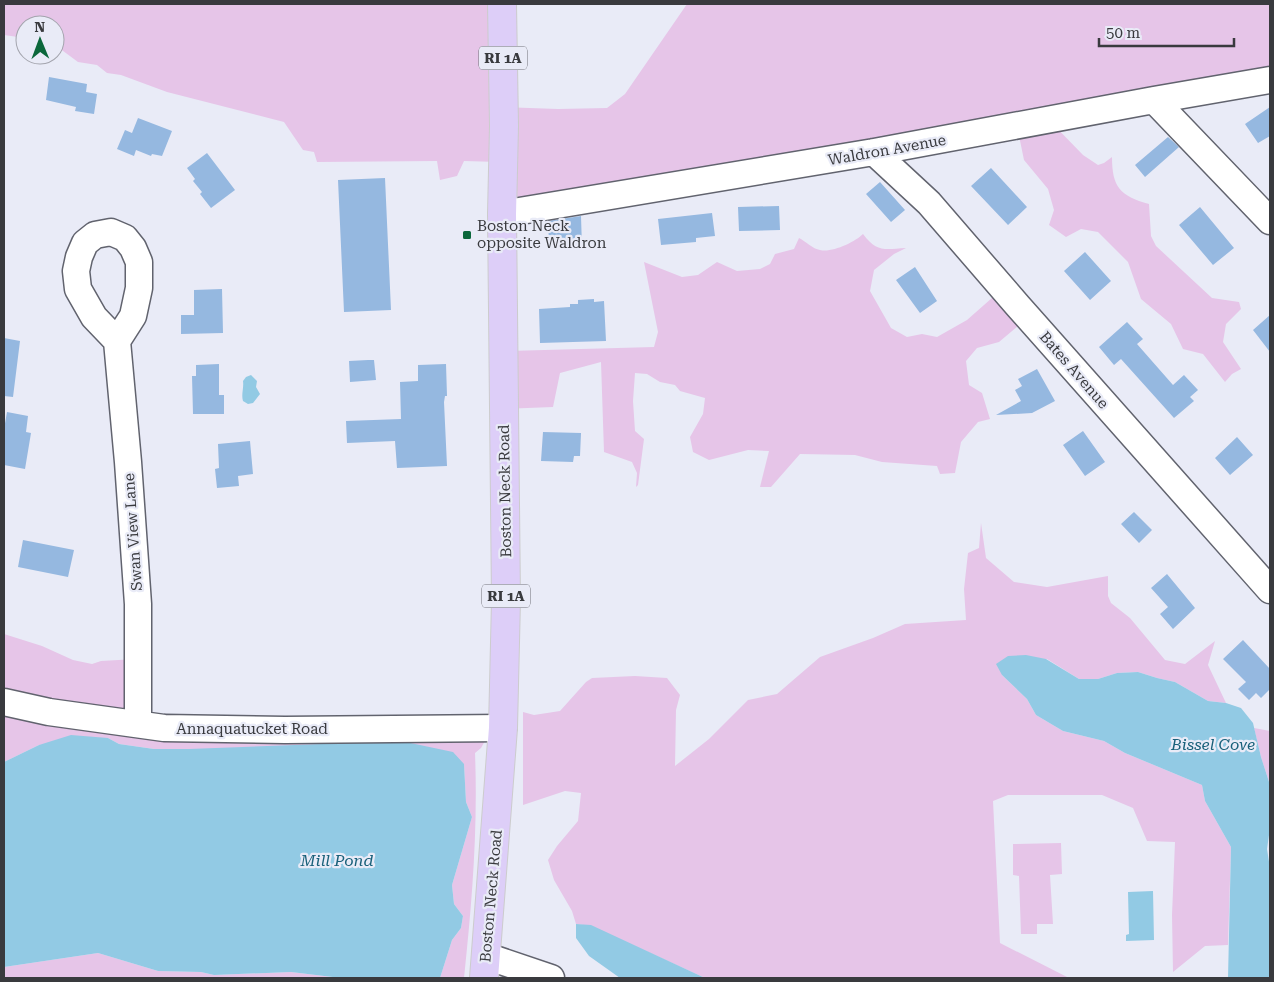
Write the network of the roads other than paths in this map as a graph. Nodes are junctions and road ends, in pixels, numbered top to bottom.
1 (502, 4) edge
2 (1270, 80) edge
3 (1154, 100) junction
4 (874, 152) junction
5 (502, 214) junction
6 (1270, 221) edge
7 (117, 341) dead end
8 (1270, 590) edge
9 (4, 702) edge
10 (138, 724) junction
11 (503, 728) junction
12 (485, 967) edge
13 (551, 978) edge

1 - 5 main road, Boston Neck Road / RI 1A
2 - 3 street, Waldron Avenue
3 - 4 street, Waldron Avenue
3 - 6 street
4 - 5 street, Waldron Avenue
4 - 8 street, Bates Avenue
5 - 11 main road, Boston Neck Road / RI 1A
7 - 10 street, Swan View Lane
9 - 10 street, Annaquatucket Road
10 - 11 street, Annaquatucket Road
11 - 12 main road, Boston Neck Road / RI 1A
12 - 13 street

